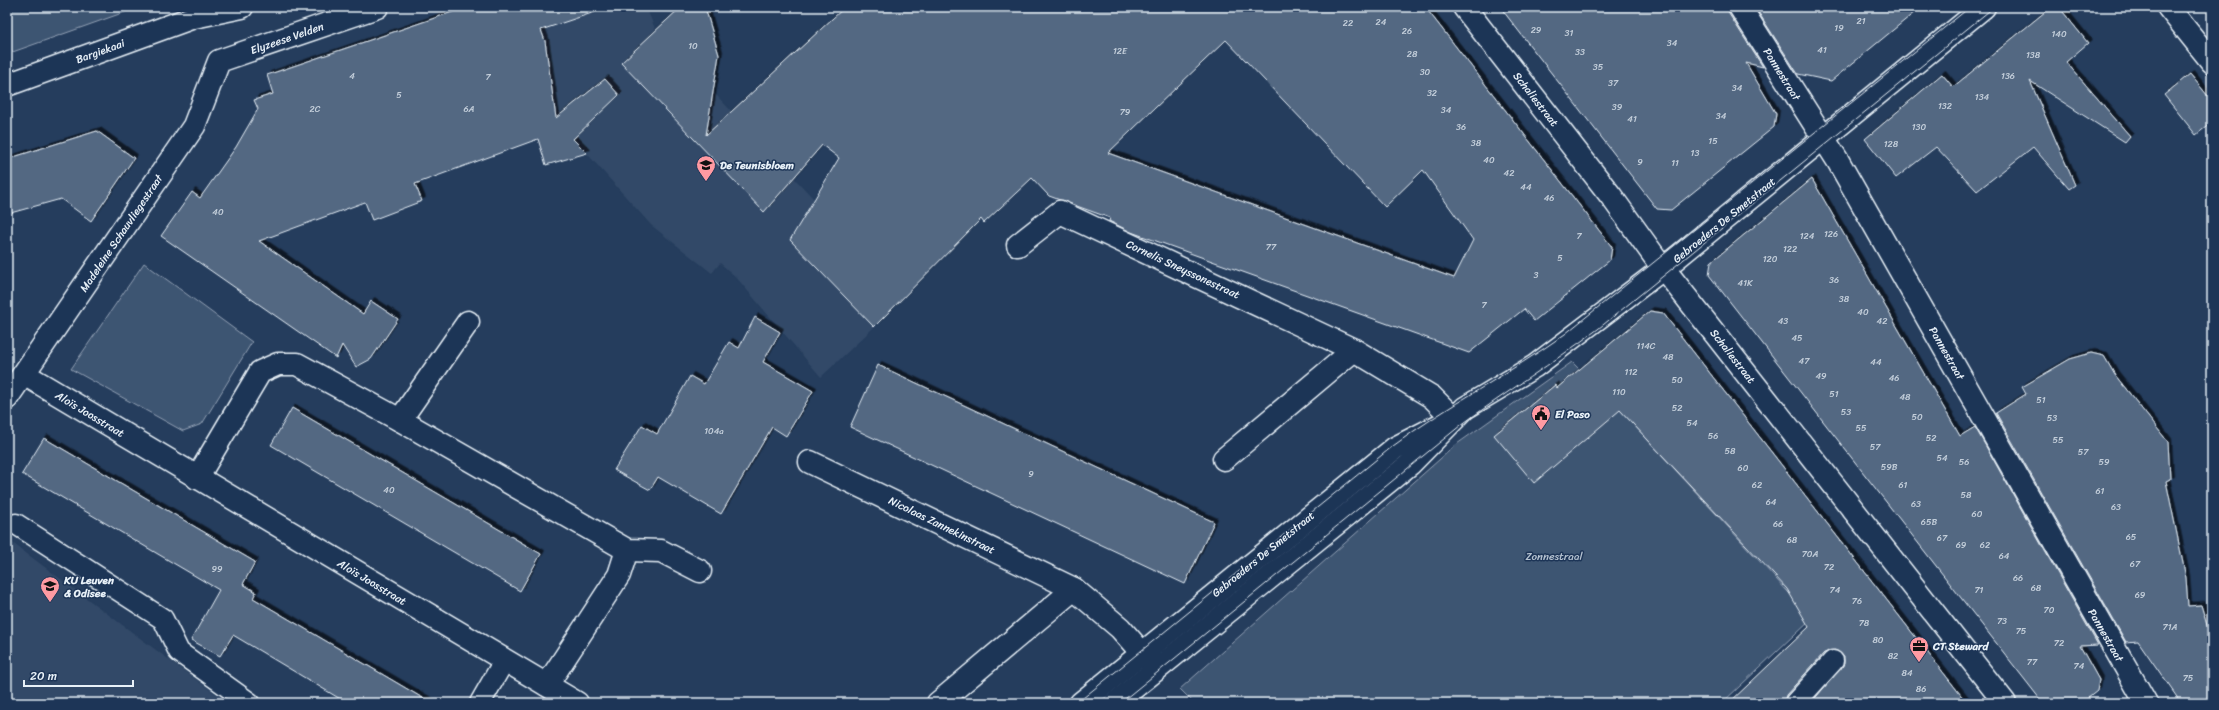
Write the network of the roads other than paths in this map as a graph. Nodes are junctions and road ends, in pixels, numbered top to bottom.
1 (242, 7) edge
2 (378, 7) edge
3 (1464, 7) edge
4 (1740, 7) edge
5 (1984, 7) edge
6 (2168, 7) edge
7 (219, 61) joint
8 (2212, 62) edge
9 (7, 84) edge
10 (1823, 139) junction
11 (1018, 245) dead end
12 (1664, 268) junction
13 (468, 322) dead end
14 (1354, 350) junction
15 (24, 374) junction
16 (7, 398) edge
17 (1454, 419) junction
18 (400, 420) junction
19 (1224, 460) dead end
20 (810, 462) dead end
21 (197, 478) junction
22 (16, 524) dead end
23 (627, 550) junction
24 (700, 571) dead end
25 (1074, 589) junction
26 (1149, 660) junction
27 (504, 661) junction
28 (1833, 661) dead end
29 (547, 685) junction
30 (2138, 700) edge
31 (250, 703) edge
32 (480, 703) edge
33 (577, 703) edge
34 (938, 703) edge
35 (1081, 703) edge
36 (1115, 703) edge
37 (1796, 703) edge
38 (2005, 703) edge

1 - 9 street, Bargiekaai
2 - 7 street, Elyzeese Velden
3 - 12 street, Schaliestraat
4 - 10 street, Pannestraat
5 - 10 street, Gebroeders De Smetstraat
6 - 8 street
7 - 15 street, Madeleine Schauvliegestraat
10 - 12 street, Gebroeders De Smetstraat
10 - 30 street, Pannestraat
11 - 14 street, Cornelis Sneyssonestraat
12 - 17 street, Gebroeders De Smetstraat
12 - 38 street, Schaliestraat
13 - 18 street
14 - 17 street, Cornelis Sneyssonestraat
14 - 19 street
15 - 16 street, Madeleine Schauvliegestraat
15 - 21 street, Aloïs Joosstraat
17 - 26 street, Gebroeders De Smetstraat
18 - 21 street
18 - 23 street
20 - 25 street, Nicolaas Zannekinstraat
21 - 27 street, Aloïs Joosstraat
22 - 31 lane
23 - 24 street
23 - 29 street
25 - 26 street, Nicolaas Zannekinstraat
25 - 34 street
26 - 35 street, Gebroeders De Smetstraat
26 - 36 street, Gebroeders De Smetstraat
27 - 29 street, Aloïs Joosstraat
27 - 32 lane
28 - 37 lane
29 - 33 street, Aloïs Joosstraat

